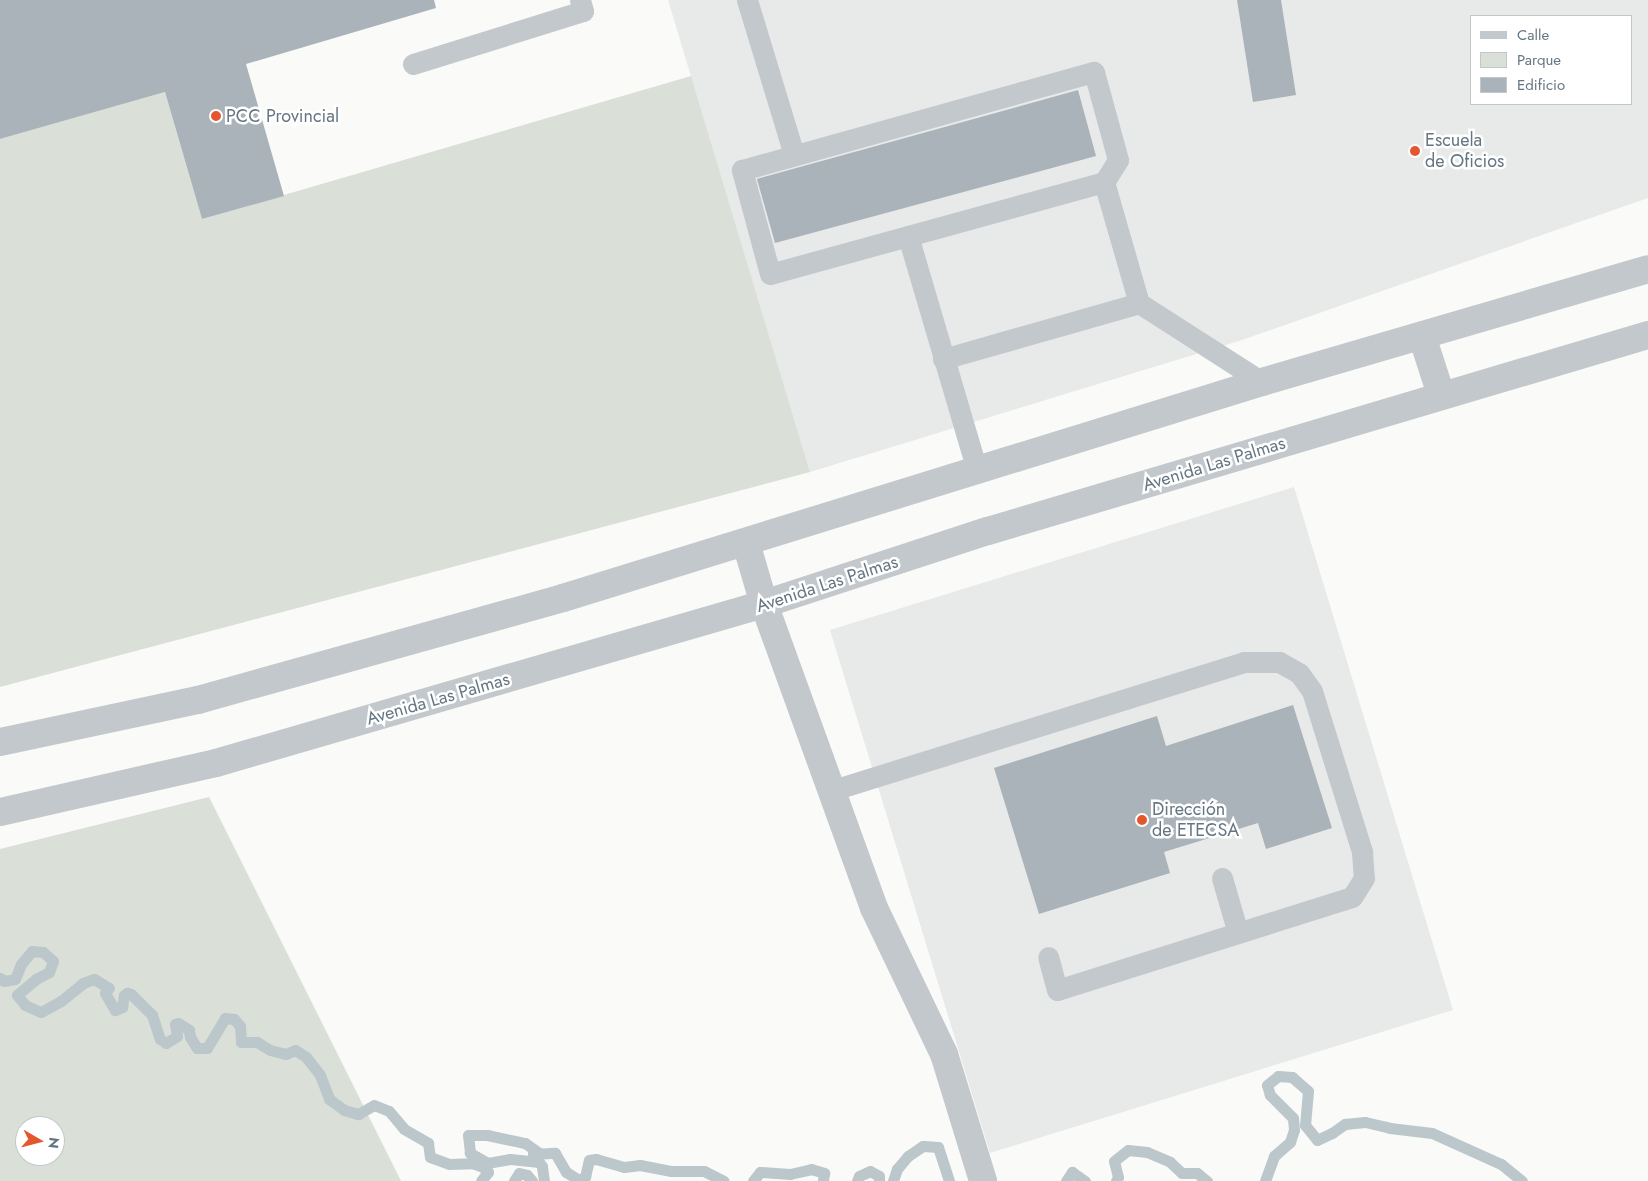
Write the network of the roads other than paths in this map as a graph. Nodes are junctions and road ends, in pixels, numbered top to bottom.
1 (580, 0) edge
2 (747, 0) edge
3 (413, 64) dead end
4 (794, 155) junction
5 (1104, 182) junction
6 (908, 236) junction
7 (1648, 269) edge
8 (1139, 303) junction
9 (1648, 335) edge
10 (1422, 336) junction
11 (943, 359) junction
12 (1262, 382) junction
13 (1441, 395) junction
14 (977, 470) junction
15 (746, 543) junction
16 (764, 604) junction
17 (0, 742) edge
18 (830, 791) junction
19 (0, 812) edge
20 (1222, 878) dead end
21 (1238, 933) junction
22 (1048, 957) dead end
23 (983, 1181) edge

1 - 3 lane
2 - 4 lane
4 - 5 lane
4 - 6 lane
5 - 6 lane
5 - 8 lane
6 - 11 lane
7 - 10 street
8 - 11 lane
8 - 12 lane
9 - 13 street, Avenida Las Palmas
10 - 12 street
10 - 13 street
11 - 14 lane
12 - 14 street
13 - 16 street, Avenida Las Palmas
14 - 15 street
15 - 16 street
15 - 17 street
16 - 18 street
16 - 19 street, Avenida Las Palmas
18 - 21 lane
18 - 23 street
20 - 21 lane
21 - 22 lane

